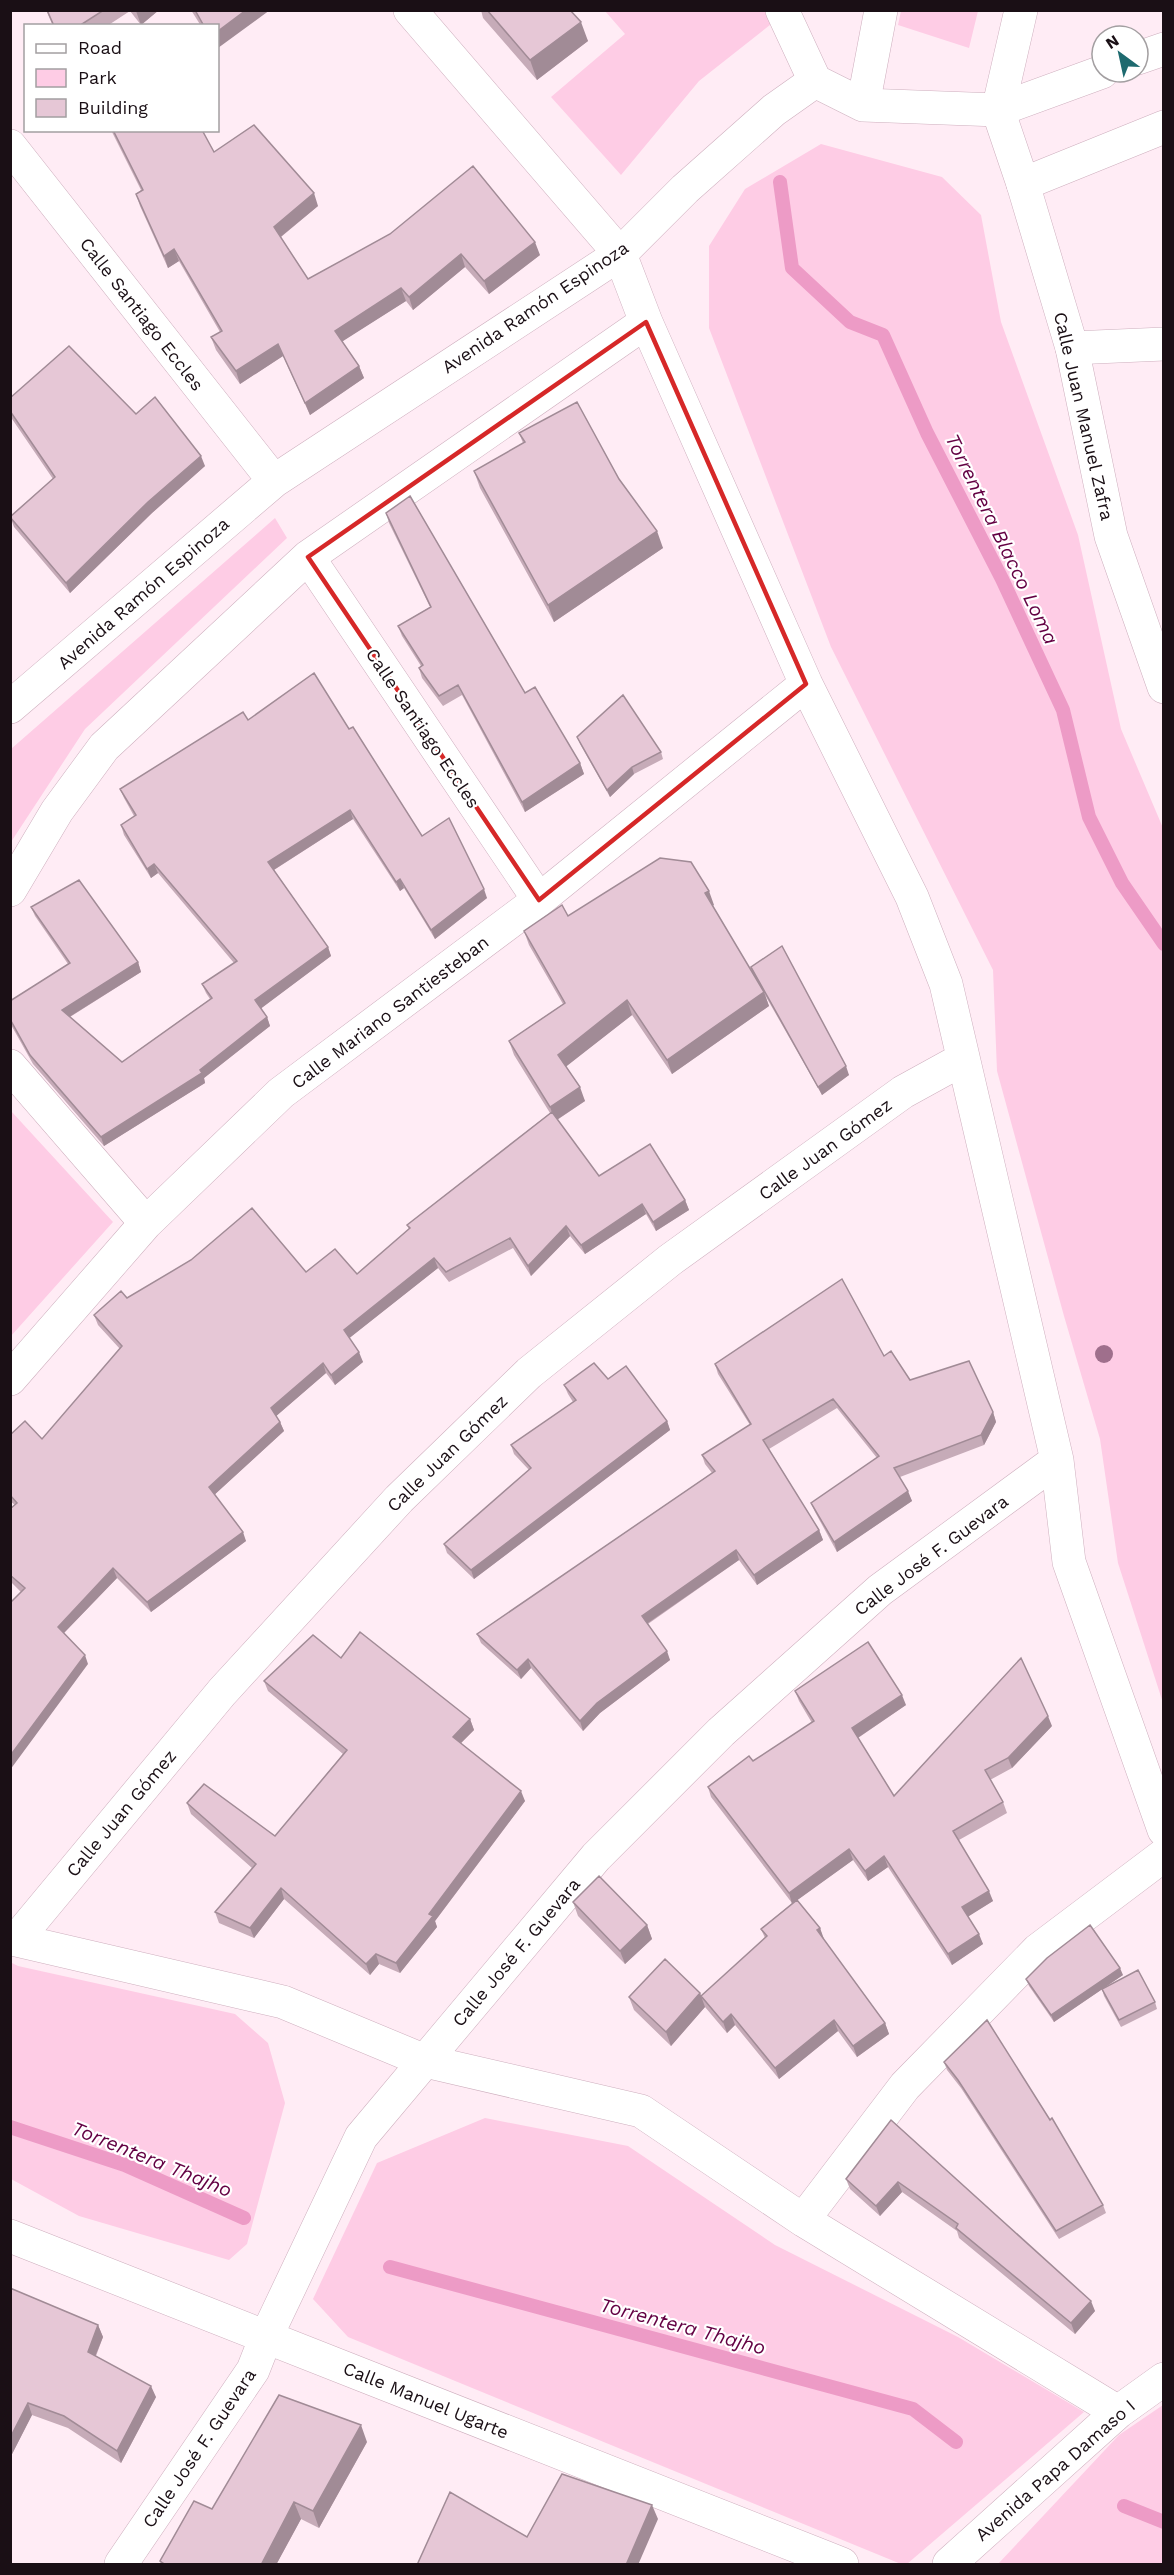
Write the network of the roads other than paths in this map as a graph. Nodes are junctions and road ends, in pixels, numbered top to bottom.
1 (410, 10) edge
2 (782, 10) edge
3 (881, 10) edge
4 (1021, 10) edge
5 (1090, 76) edge
6 (815, 81) junction
7 (862, 105) junction
8 (998, 110) junction
9 (1164, 127) edge
10 (10, 146) edge
11 (1023, 184) junction
12 (620, 254) junction
13 (646, 322) junction
14 (1164, 344) edge
15 (1072, 348) junction
16 (274, 481) junction
17 (308, 557) junction
18 (806, 684) junction
19 (1164, 687) edge
20 (10, 707) edge
21 (10, 890) edge
22 (539, 900) junction
23 (963, 1059) junction
24 (10, 1066) edge
25 (146, 1222) junction
26 (10, 1379) edge
27 (1057, 1460) junction
28 (1164, 1830) edge
29 (1164, 1855) edge
30 (13, 1939) edge
31 (425, 2061) junction
32 (803, 2220) junction
33 (10, 2236) edge
34 (266, 2337) junction
35 (1164, 2379) edge
36 (1118, 2412) junction
37 (121, 2565) edge
38 (842, 2565) edge
39 (949, 2565) edge

1 - 12 street
2 - 6 street
3 - 7 street
4 - 8 street
5 - 8 street
6 - 7 street
6 - 12 street, Avenida Ramón Espinoza
7 - 8 street
8 - 11 street, Calle Juan Manuel Zafra
9 - 11 street
10 - 16 street, Calle Santiago Eccles
11 - 15 street, Calle Juan Manuel Zafra
12 - 13 street
12 - 16 street, Avenida Ramón Espinoza
13 - 17 street
13 - 18 street
14 - 15 street
15 - 19 street, Calle Juan Manuel Zafra
16 - 20 street, Avenida Ramón Espinoza
17 - 21 street
17 - 22 street, Calle Santiago Eccles
18 - 22 street, Calle Mariano Santiesteban
18 - 23 street
22 - 25 street, Calle Mariano Santiesteban
23 - 27 street
23 - 30 street, Calle Juan Gómez
24 - 25 street
25 - 26 street, Calle Mariano Santiesteban
27 - 28 street
27 - 31 street, Calle José F. Guevara
29 - 32 street
30 - 31 street
31 - 32 street
31 - 34 street, Calle José F. Guevara
32 - 36 street
33 - 34 street, Calle Manuel Ugarte
34 - 37 street, Calle José F. Guevara
34 - 38 street, Calle Manuel Ugarte
35 - 36 street, Avenida Papa Damaso I
36 - 39 street, Avenida Papa Damaso I

